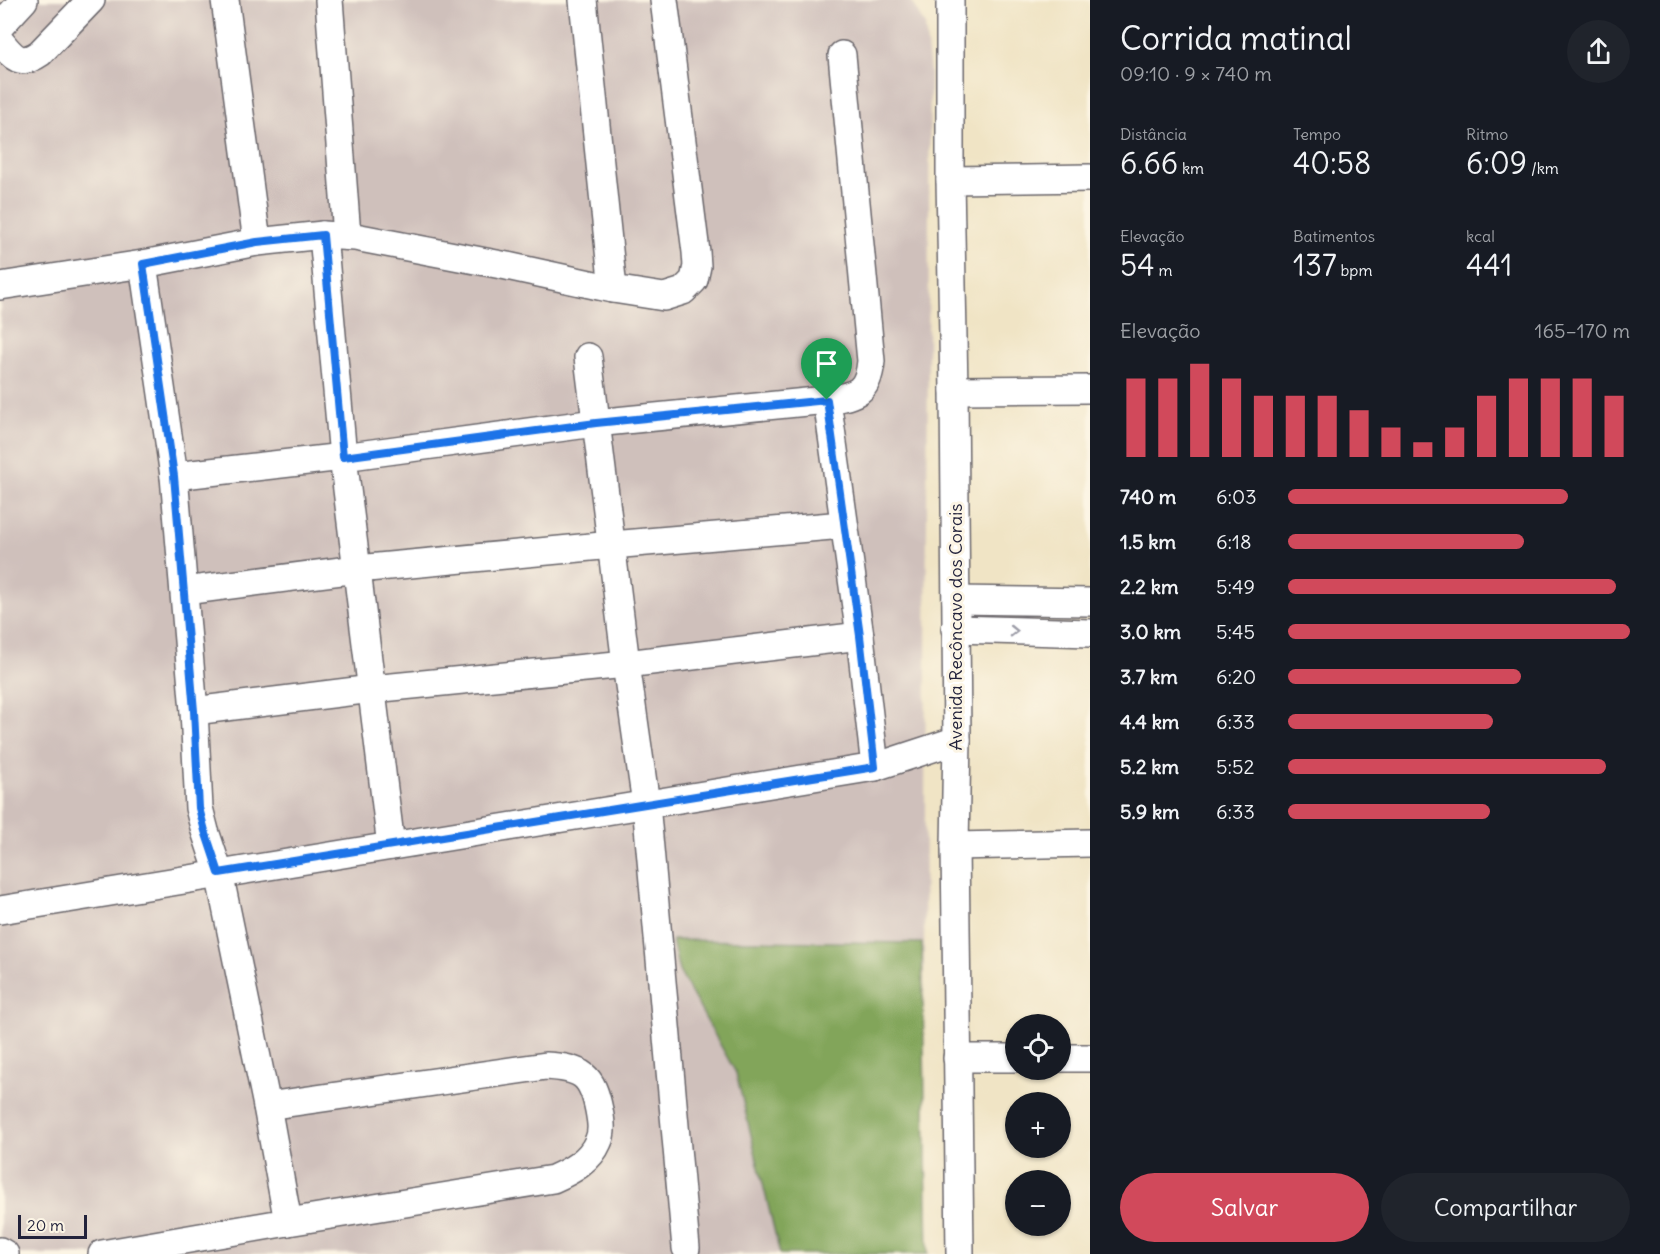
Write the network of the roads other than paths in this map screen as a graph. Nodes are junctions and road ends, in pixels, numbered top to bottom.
1 (24, 0) edge
2 (91, 0) edge
3 (225, 0) edge
4 (329, 0) edge
5 (583, 0) edge
6 (664, 0) edge
7 (950, 0) edge
8 (0, 26) edge
9 (0, 41) edge
10 (842, 55) dead end
11 (1090, 178) edge
12 (950, 180) junction
13 (335, 236) junction
14 (257, 242) junction
15 (143, 264) junction
16 (0, 286) edge
17 (613, 289) junction
18 (588, 357) dead end
19 (1090, 389) edge
20 (954, 390) junction
21 (827, 400) junction
22 (596, 423) junction
23 (343, 457) junction
24 (174, 476) junction
25 (843, 525) junction
26 (612, 545) junction
27 (357, 569) junction
28 (184, 591) junction
29 (956, 600) junction
30 (1090, 602) edge
31 (955, 629) junction
32 (1090, 633) edge
33 (860, 636) junction
34 (626, 664) junction
35 (372, 689) junction
36 (194, 711) junction
37 (957, 740) junction
38 (875, 767) junction
39 (646, 804) junction
40 (1090, 843) edge
41 (391, 846) junction
42 (954, 846) junction
43 (219, 873) junction
44 (0, 910) edge
45 (957, 1058) junction
46 (1005, 1058) edge
47 (1071, 1058) edge
48 (1090, 1058) edge
49 (267, 1106) junction
50 (288, 1222) junction
51 (686, 1248) dead end
52 (0, 1251) edge
53 (5, 1254) edge
54 (102, 1254) edge
55 (960, 1254) edge

1 - 8 street
2 - 9 street
3 - 14 street
4 - 13 street
5 - 17 street
6 - 17 street
7 - 12 street, Avenida Recôncavo dos Corais
10 - 21 street
11 - 12 street
12 - 20 street, Avenida Recôncavo dos Corais
13 - 14 street
13 - 17 street
13 - 23 street
14 - 15 street
15 - 16 street
15 - 24 street
18 - 22 street
19 - 20 street
20 - 29 street, Avenida Recôncavo dos Corais
21 - 22 street
21 - 25 street
22 - 23 street
22 - 26 street
23 - 24 street
23 - 27 street
24 - 28 street
25 - 26 street
25 - 33 street
26 - 27 street
26 - 34 street
27 - 28 street
27 - 35 street
28 - 36 street
29 - 30 street
29 - 31 street, Avenida Recôncavo dos Corais
31 -> 32 street
31 - 37 street, Avenida Recôncavo dos Corais
33 - 34 street
33 - 38 street
34 - 35 street
34 - 39 street
35 - 36 street
35 - 41 street
36 - 43 street
37 - 38 street
37 - 42 street, Avenida Recôncavo dos Corais
38 - 39 street
39 - 41 street
39 - 51 street
40 - 42 street
41 - 43 street
42 - 45 street, Avenida Recôncavo dos Corais
43 - 44 street
43 - 49 street
45 - 46 street
45 - 55 street, Avenida Recôncavo dos Corais
47 - 48 street
49 - 50 street
49 - 50 street
50 - 54 street
52 - 53 street

